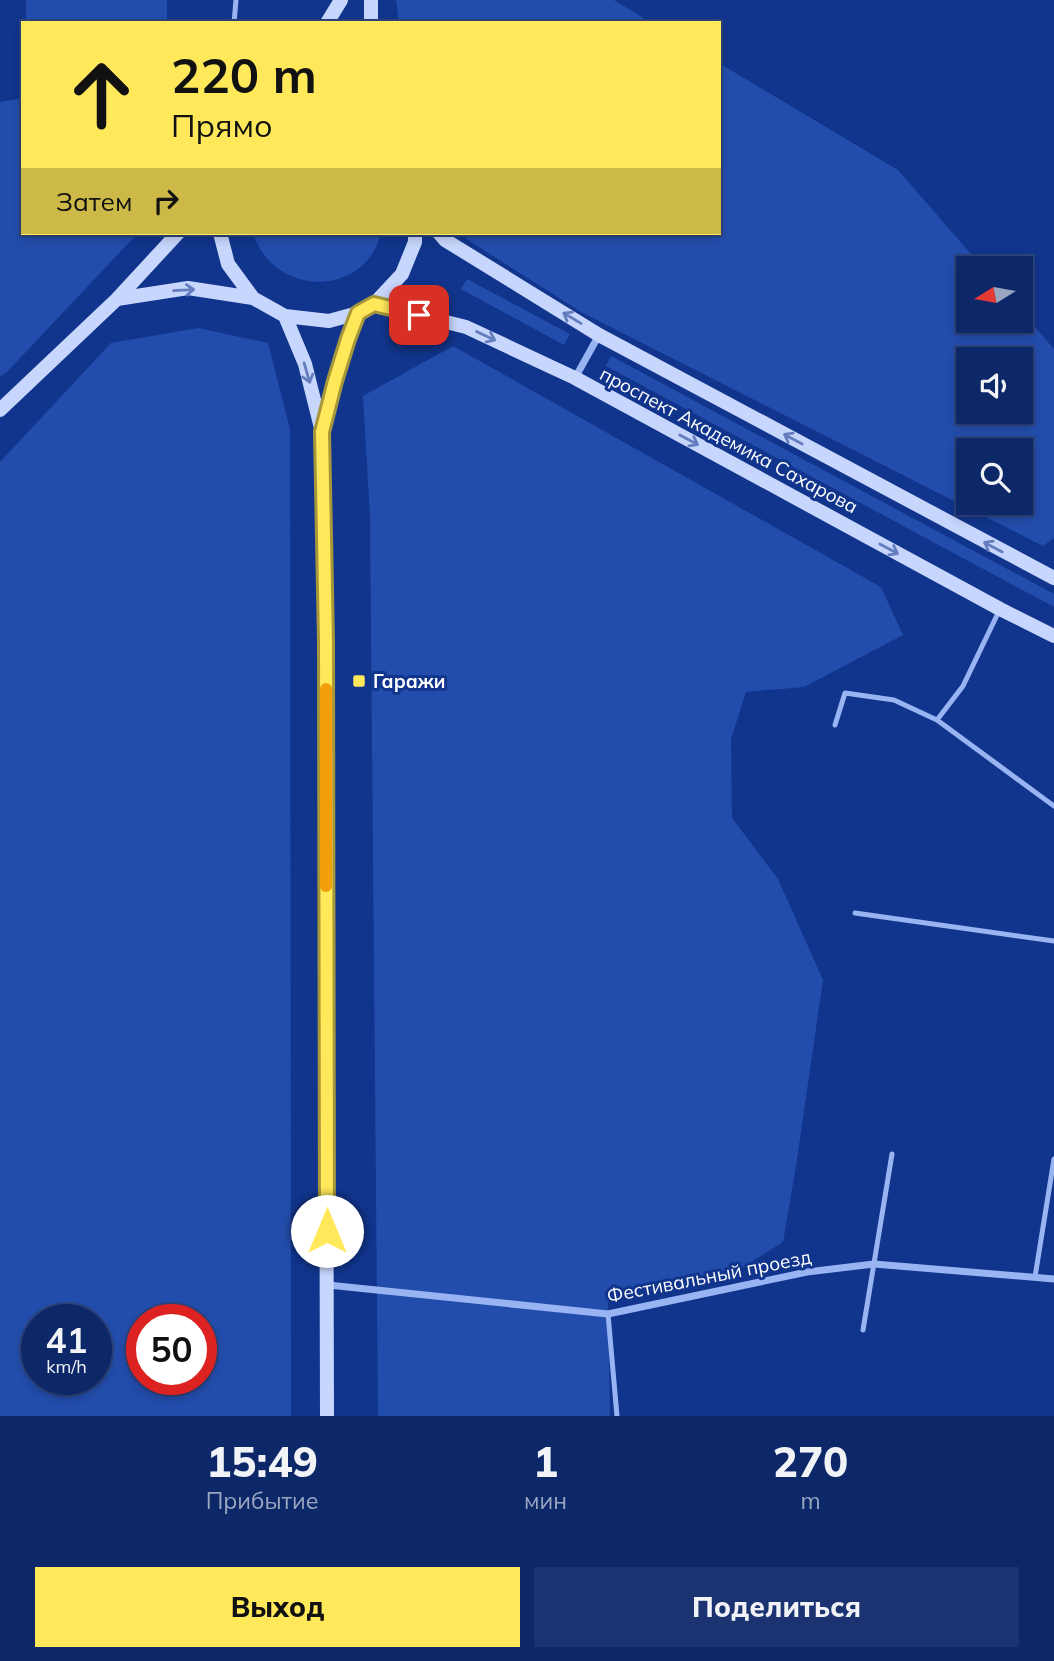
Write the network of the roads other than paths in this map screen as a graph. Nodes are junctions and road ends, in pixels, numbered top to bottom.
1 (236, 0) edge
2 (341, 0) edge
3 (371, 0) edge
4 (234, 21) edge
5 (328, 21) edge
6 (372, 21) edge
7 (176, 235) edge
8 (221, 235) edge
9 (415, 235) edge
10 (441, 235) edge
11 (253, 298) junction
12 (117, 299) junction
13 (374, 304) junction
14 (358, 313) junction
15 (285, 316) junction
16 (599, 335) junction
17 (575, 378) junction
18 (0, 410) edge
19 (322, 432) junction
20 (1054, 578) edge
21 (1000, 609) junction
22 (1054, 636) edge
23 (937, 720) junction
24 (835, 725) dead end
25 (1054, 806) edge
26 (855, 913) dead end
27 (1054, 941) edge
28 (892, 1154) dead end
29 (1054, 1159) edge
30 (874, 1264) junction
31 (1035, 1277) junction
32 (1054, 1279) edge
33 (328, 1285) junction
34 (608, 1314) junction
35 (863, 1330) dead end
36 (327, 1416) edge
37 (617, 1416) edge

1 - 4 lane
2 - 5 street
3 - 6 street
7 - 12 street
8 - 11 street
9 - 13 street
16 -> 10 street, проспект Академика Сахарова
12 -> 11 street
11 - 15 street
12 - 18 street
13 - 14 street
13 -> 17 street, проспект Академика Сахарова
14 - 15 street
14 - 19 street
15 -> 19 street
16 - 17 street
20 -> 16 street, проспект Академика Сахарова
17 -> 21 street, проспект Академика Сахарова
19 - 33 street
21 - 22 street, проспект Академика Сахарова
21 - 23 lane
23 - 24 lane
23 - 25 lane
26 - 27 lane
28 - 30 lane
29 - 31 lane
30 - 31 street, Фестивальный проезд
30 - 34 street, Фестивальный проезд
30 - 35 lane
31 - 32 street, Фестивальный проезд
33 - 34 street, Фестивальный проезд
33 - 36 street
34 - 37 lane

